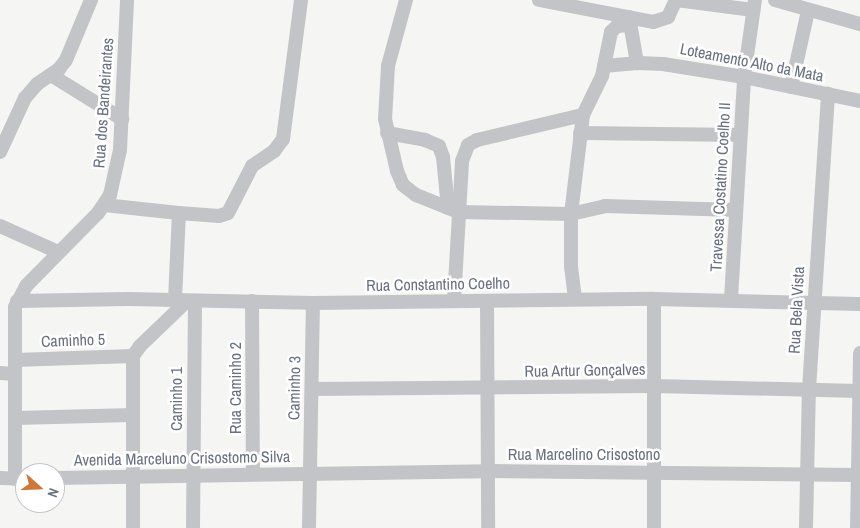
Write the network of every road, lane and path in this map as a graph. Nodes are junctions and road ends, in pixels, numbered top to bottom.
1 (90, 0) edge
2 (127, 0) edge
3 (300, 0) edge
4 (406, 0) edge
5 (539, 0) edge
6 (676, 0) edge
7 (775, 0) edge
8 (754, 5) edge
9 (808, 11) junction
10 (629, 21) junction
11 (860, 24) edge
12 (637, 63) junction
13 (604, 66) junction
14 (51, 75) junction
15 (744, 77) junction
16 (791, 87) junction
17 (828, 94) junction
18 (860, 101) edge
19 (583, 115) junction
20 (122, 119) junction
21 (387, 133) junction
22 (580, 134) junction
23 (740, 135) junction
24 (0, 152) edge
25 (104, 205) junction
26 (453, 210) junction
27 (735, 210) junction
28 (179, 213) junction
29 (571, 214) junction
30 (0, 226) edge
31 (58, 252) junction
32 (575, 299) junction
33 (654, 299) junction
34 (731, 299) junction
35 (17, 301) junction
36 (186, 301) junction
37 (252, 301) junction
38 (454, 301) junction
39 (487, 301) junction
40 (313, 303) junction
41 (814, 303) junction
42 (860, 304) edge
43 (860, 353) edge
44 (133, 356) junction
45 (15, 360) junction
46 (0, 373) edge
47 (15, 374) junction
48 (654, 386) junction
49 (312, 389) junction
50 (488, 389) junction
51 (809, 389) junction
52 (858, 391) junction
53 (133, 415) junction
54 (15, 418) junction
55 (19, 463) edge
56 (487, 471) junction
57 (654, 472) junction
58 (310, 473) junction
59 (253, 474) junction
60 (806, 474) junction
61 (859, 475) edge
62 (133, 476) junction
63 (193, 476) junction
64 (0, 478) edge
65 (65, 478) edge
66 (15, 479) edge
67 (133, 528) edge
68 (193, 528) edge
69 (309, 528) edge
70 (488, 528) edge
71 (654, 528) edge
72 (806, 528) edge
73 (857, 528) edge

1 - 14 street
2 - 20 street, Rua dos Bandeirantes
3 - 28 street
4 - 21 street
5 - 10 street
6 - 8 street
6 - 10 street
7 - 9 street
8 - 15 street, Travessa Costatino Coelho II
9 - 11 street
9 - 16 street
10 - 12 street
10 - 13 street
12 - 13 street, Loteamento Alto da Mata
12 - 15 street, Loteamento Alto da Mata
13 - 19 street
14 - 20 street
14 - 24 street
15 - 16 street, Loteamento Alto da Mata
15 - 23 street, Travessa Costatino Coelho II
16 - 17 street, Loteamento Alto da Mata
17 - 18 street, Loteamento Alto da Mata
17 - 41 street, Rua Bela Vista
19 - 22 street
19 - 26 street
20 - 25 street, Rua dos Bandeirantes
21 - 26 street
21 - 26 street
22 - 23 street
22 - 29 street
23 - 27 street, Travessa Costatino Coelho II
25 - 28 street
25 - 31 street
26 - 29 street
26 - 38 street
27 - 29 street
27 - 34 street, Travessa Costatino Coelho II
28 - 36 street, Caminho 1
29 - 32 street
30 - 31 street
31 - 35 street
32 - 33 street, Rua Constantino Coelho
32 - 39 street, Rua Constantino Coelho
33 - 34 street, Rua Constantino Coelho
33 - 48 street
34 - 41 street, Rua Constantino Coelho
35 - 36 street, Rua Constantino Coelho
35 - 45 street
36 - 37 street, Rua Constantino Coelho
36 - 44 street
36 - 63 street, Caminho 1
37 - 40 street, Rua Constantino Coelho
37 - 59 street, Rua Caminho 2
38 - 39 street, Rua Constantino Coelho
38 - 40 street, Rua Constantino Coelho
39 - 50 street
40 - 49 street, Caminho 3
41 - 42 street, Rua Constantino Coelho
41 - 51 street, Rua Bela Vista
43 - 52 street
44 - 45 street, Caminho 5
44 - 53 street
45 - 47 street
46 - 47 street
47 - 54 street
48 - 50 street, Rua Artur Gonçalves
48 - 51 street, Rua Artur Gonçalves
48 - 57 street
49 - 50 street, Rua Artur Gonçalves
49 - 58 street, Caminho 3
50 - 56 street
51 - 52 street, Rua Artur Gonçalves
51 - 60 street, Rua Bela Vista
52 - 61 street
53 - 54 street
53 - 62 street
54 - 55 street
56 - 57 street, Rua Marcelino Crisostono
56 - 58 street, Rua Marcelino Crisostono
56 - 70 street
57 - 60 street, Rua Marcelino Crisostono
57 - 71 street
58 - 59 street, Avenida Marceluno Crisostomo Silva
58 - 69 street, Caminho 3
59 - 63 street, Avenida Marceluno Crisostomo Silva
60 - 61 street, Rua Marcelino Crisostono
60 - 72 street, Rua Bela Vista
61 - 73 street
62 - 63 street, Avenida Marceluno Crisostomo Silva
62 - 65 street, Avenida Marceluno Crisostomo Silva
62 - 67 street
63 - 68 street, Caminho 1
64 - 66 street

